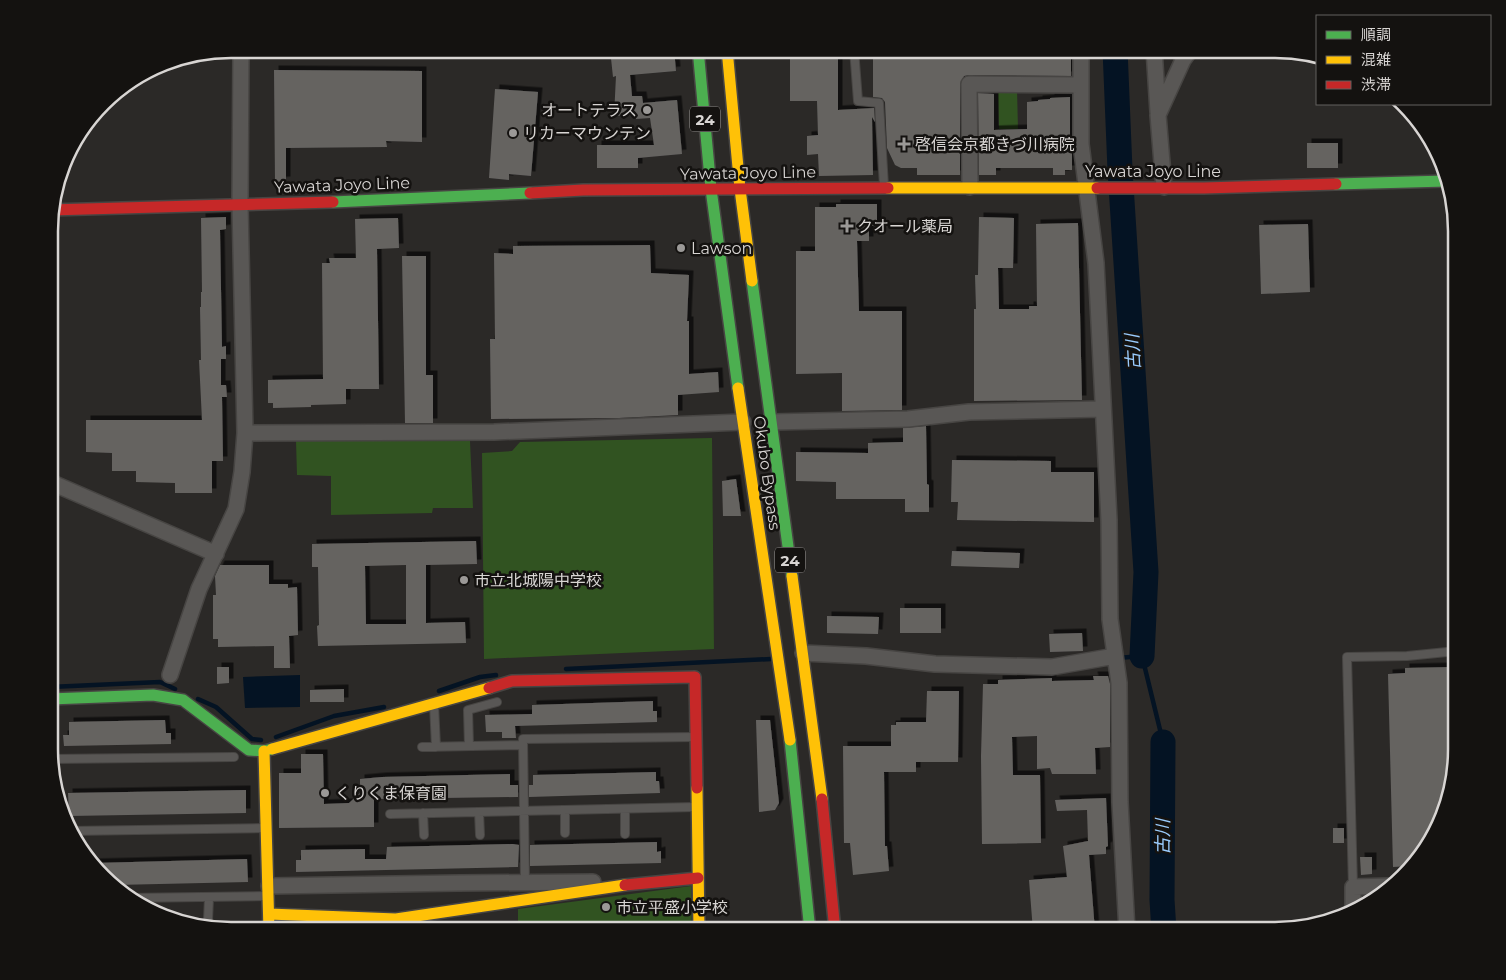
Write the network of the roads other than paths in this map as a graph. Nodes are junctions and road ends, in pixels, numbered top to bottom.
1 (241, 58) edge
2 (699, 58) edge
3 (728, 58) edge
4 (855, 58) edge
5 (1081, 58) edge
6 (1155, 58) edge
7 (1184, 58) edge
8 (1081, 85) junction
9 (1158, 115) junction
10 (1441, 181) edge
11 (970, 187) junction
12 (1091, 187) junction
13 (1159, 187) junction
14 (884, 188) junction
15 (711, 189) junction
16 (740, 189) junction
17 (240, 205) junction
18 (59, 210) edge
19 (1102, 409) junction
20 (743, 422) junction
21 (772, 422) junction
22 (246, 433) junction
23 (58, 485) edge
24 (216, 554) junction
25 (802, 653) junction
26 (1448, 653) edge
27 (1115, 656) junction
28 (170, 675) dead end
29 (58, 699) edge
30 (498, 702) dead end
31 (434, 704) junction
32 (696, 737) junction
33 (523, 745) junction
34 (469, 746) junction
35 (422, 747) dead end
36 (436, 747) junction
37 (264, 751) junction
38 (234, 757) dead end
39 (58, 759) edge
40 (697, 807) junction
41 (625, 808) junction
42 (565, 810) junction
43 (524, 811) junction
44 (479, 812) junction
45 (423, 813) junction
46 (390, 814) dead end
47 (267, 828) junction
48 (78, 831) edge
49 (565, 833) dead end
50 (625, 834) dead end
51 (424, 835) dead end
52 (480, 835) dead end
53 (698, 878) junction
54 (525, 882) junction
55 (1382, 886) edge
56 (604, 887) junction
57 (1353, 887) junction
58 (269, 891) junction
59 (209, 898) junction
60 (144, 899) edge
61 (1353, 904) edge
62 (269, 914) junction
63 (208, 920) dead end
64 (269, 922) edge
65 (700, 922) edge
66 (809, 922) edge
67 (834, 922) edge
68 (1127, 922) edge

1 - 17 street
2 - 15 main road, Okubo Bypass / 24
3 - 16 main road, Okubo Bypass / 24
4 - 14 lane
5 - 8 street
6 - 9 street
7 - 9 street
8 - 11 street
8 - 12 street
9 - 13 street
10 - 13 main road, Yawata Joyo Line
11 - 12 main road, Yawata Joyo Line
11 - 14 main road, Yawata Joyo Line
12 - 13 main road, Yawata Joyo Line
12 - 19 street
14 - 16 main road, Yawata Joyo Line
15 - 16 main road, Yawata Joyo Line
15 - 17 main road, Yawata Joyo Line
15 - 20 main road, Okubo Bypass / 24
16 - 21 main road, Okubo Bypass / 24
17 - 18 main road, Yawata Joyo Line
17 - 22 street
19 - 21 street
19 - 27 street
20 - 22 street
20 - 66 main road, Okubo Bypass / 24
21 - 25 main road, Okubo Bypass / 24
22 - 24 street
23 - 24 street
24 - 28 street
25 - 27 street
25 - 67 main road, Okubo Bypass / 24
26 - 57 lane
27 - 68 street
29 - 37 main road
30 - 34 lane
31 - 32 main road
31 - 36 lane
31 - 37 main road
32 - 33 lane
32 - 40 main road
33 - 34 lane
33 - 43 lane
34 - 36 lane
35 - 36 lane
37 - 47 main road
38 - 39 lane
40 - 41 lane
40 - 53 main road
41 - 42 lane
41 - 50 lane
42 - 43 lane
42 - 49 lane
43 - 44 lane
43 - 54 lane
44 - 45 lane
44 - 52 lane
45 - 46 lane
45 - 51 lane
47 - 48 lane
47 - 58 main road
53 - 56 main road
53 - 65 main road
54 - 56 street
54 - 58 street
55 - 57 street
56 - 62 main road
57 - 61 street
58 - 59 lane
58 - 62 main road
59 - 60 lane
59 - 63 lane
62 - 64 main road

